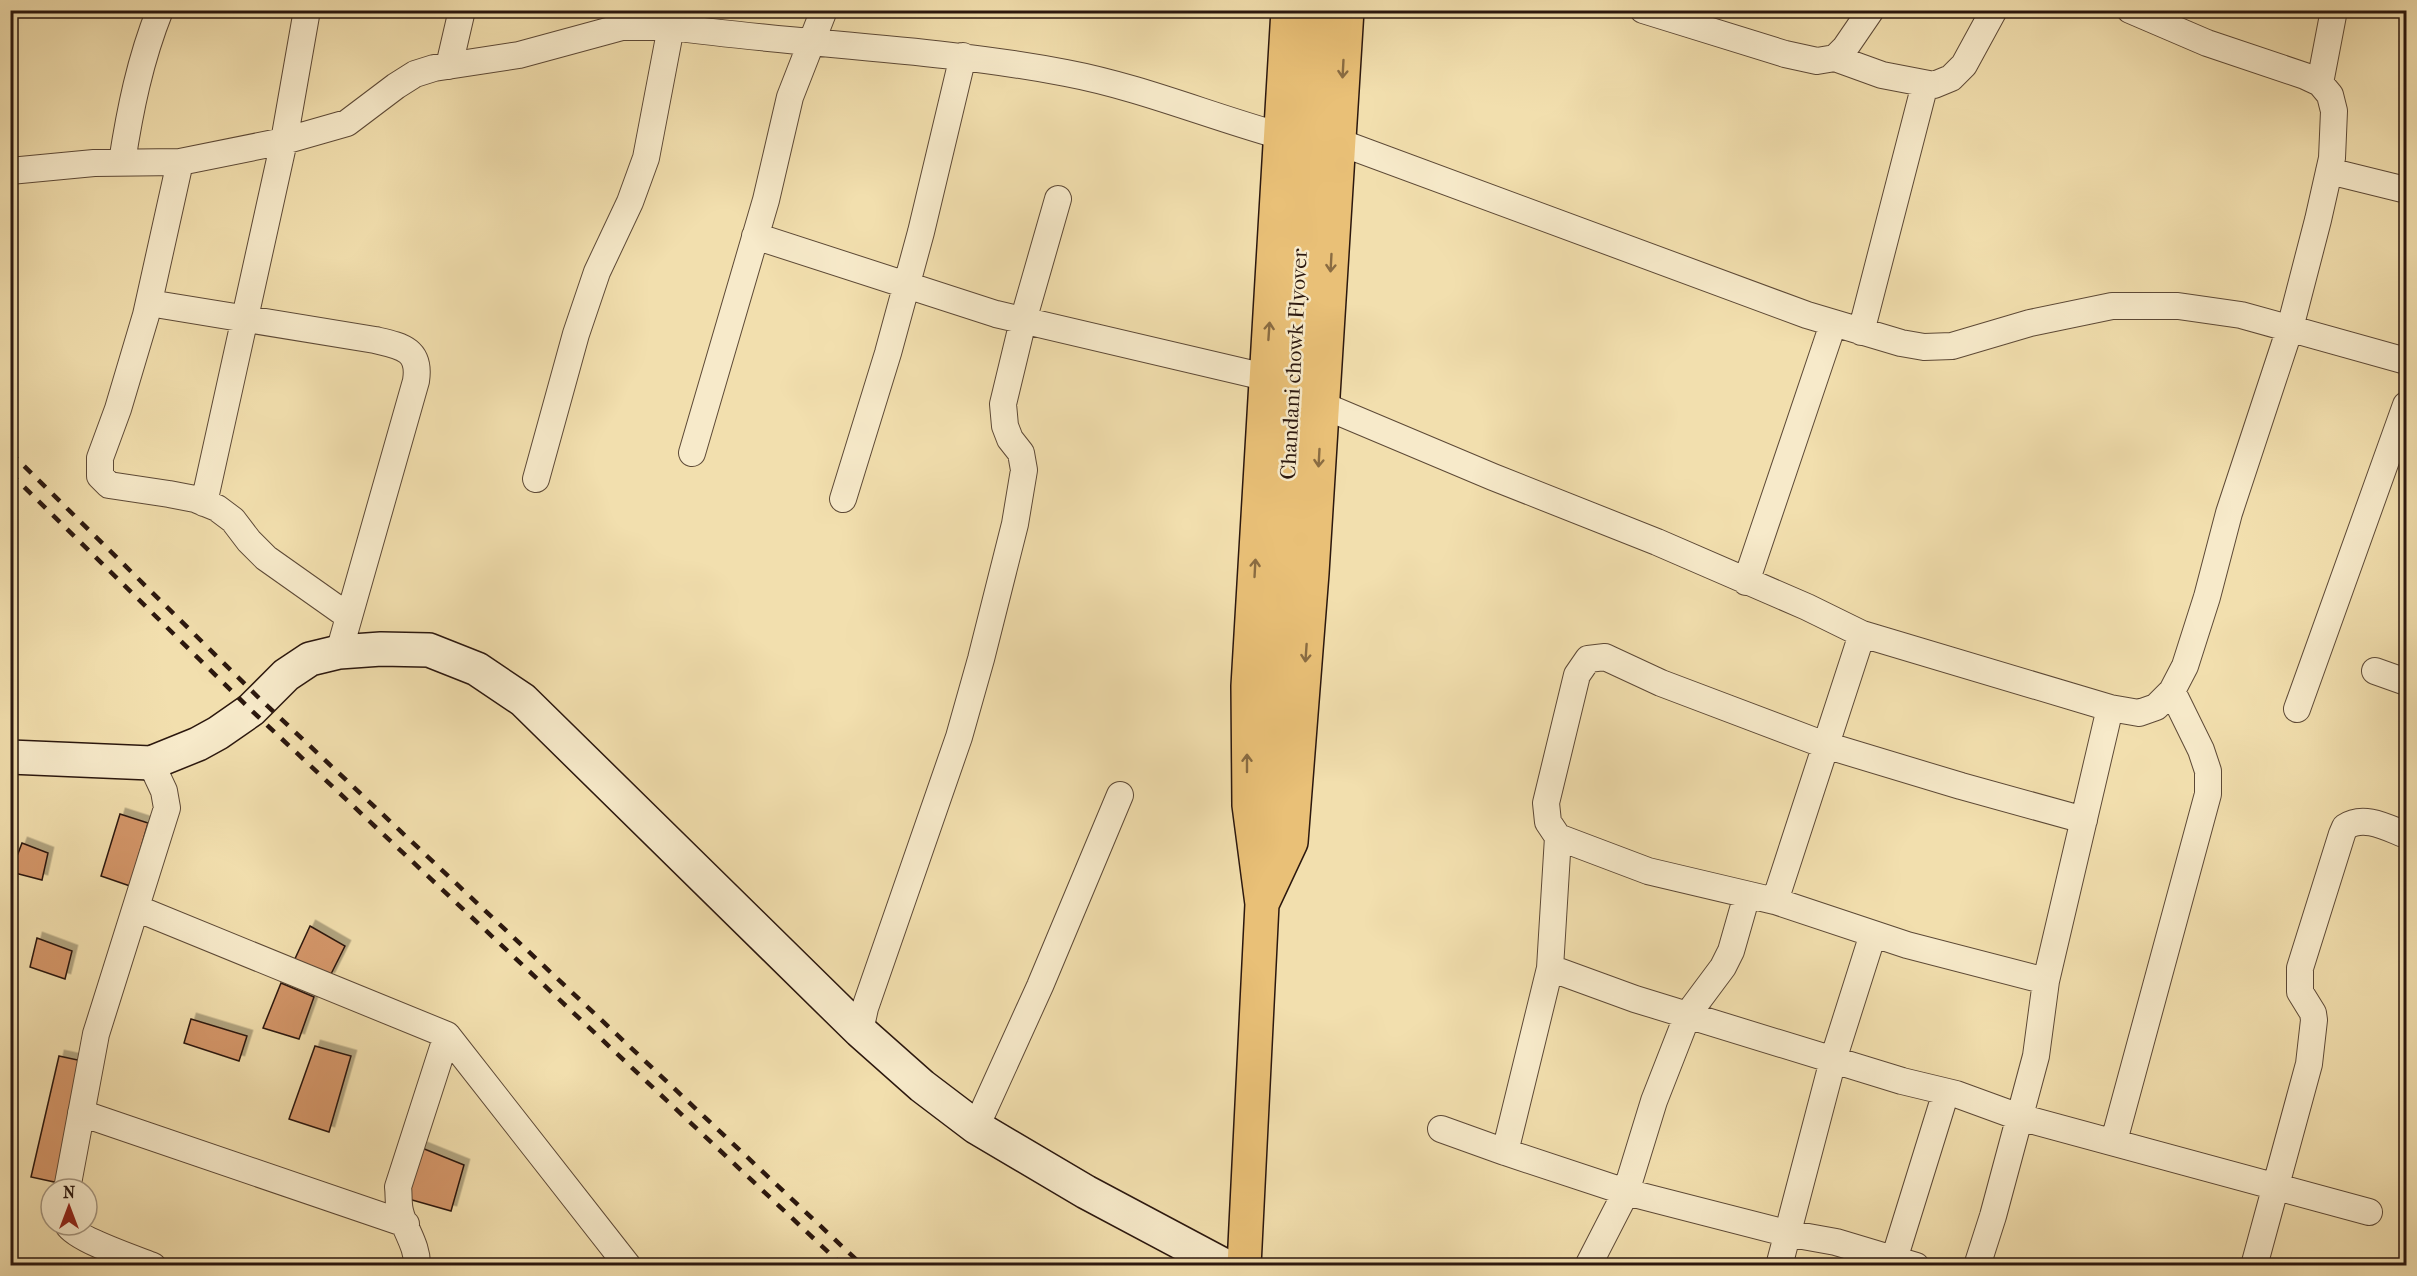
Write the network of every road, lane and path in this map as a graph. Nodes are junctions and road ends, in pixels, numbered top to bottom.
1 (159, 10) edge
2 (308, 10) edge
3 (462, 10) edge
4 (602, 10) edge
5 (824, 10) edge
6 (1288, 10) edge
7 (1316, 10) edge
8 (1347, 10) edge
9 (1643, 10) edge
10 (1871, 10) edge
11 (1994, 10) edge
12 (2130, 10) edge
13 (2334, 10) edge
14 (673, 19) edge
15 (622, 27) junction
16 (812, 43) junction
17 (963, 56) junction
18 (1835, 58) junction
19 (449, 66) junction
20 (2320, 83) junction
21 (1925, 84) junction
22 (1281, 136) junction
23 (284, 141) junction
24 (1339, 142) junction
25 (122, 162) junction
26 (180, 162) junction
27 (10, 171) edge
28 (2329, 171) junction
29 (2406, 190) edge
30 (1058, 199) dead end
31 (755, 236) junction
32 (906, 284) junction
33 (148, 303) junction
34 (245, 320) junction
35 (1023, 321) junction
36 (1833, 324) junction
37 (2290, 328) junction
38 (1861, 332) junction
39 (2406, 361) edge
40 (1266, 377) junction
41 (1322, 405) junction
42 (2406, 405) edge
43 (692, 453) dead end
44 (536, 479) dead end
45 (843, 500) dead end
46 (204, 503) junction
47 (1746, 582) junction
48 (348, 616) junction
49 (1863, 634) junction
50 (339, 652) junction
51 (2375, 671) dead end
52 (2406, 682) edge
53 (2172, 691) junction
54 (2110, 708) junction
55 (2297, 709) dead end
56 (1825, 745) junction
57 (11, 762) edge
58 (151, 764) junction
59 (1120, 795) dead end
60 (2084, 820) junction
61 (2406, 835) edge
62 (1558, 837) junction
63 (1747, 895) junction
64 (1775, 902) junction
65 (1262, 904) junction
66 (136, 908) junction
67 (1873, 934) junction
68 (1550, 968) junction
69 (2046, 981) junction
70 (1688, 1014) junction
71 (860, 1031) junction
72 (447, 1035) junction
73 (1833, 1060) junction
74 (1947, 1092) junction
75 (81, 1113) junction
76 (2019, 1117) junction
77 (976, 1127) junction
78 (1441, 1129) dead end
79 (2114, 1141) junction
80 (1505, 1152) junction
81 (69, 1177) edge
82 (2276, 1186) junction
83 (1626, 1192) junction
84 (2369, 1212) dead end
85 (406, 1224) junction
86 (1786, 1233) junction
87 (84, 1237) edge
88 (1900, 1264) edge
89 (153, 1266) edge
90 (417, 1266) edge
91 (628, 1266) edge
92 (1225, 1266) edge
93 (1244, 1266) edge
94 (1588, 1266) edge
95 (1779, 1266) edge
96 (1977, 1266) edge
97 (2254, 1266) edge

1 - 25 street
2 - 23 street
3 - 19 street
4 - 15 street
5 - 16 street
6 - 22 main road
7 - 65 main road, Chandani chowk Flyover
8 -> 24 main road
9 - 18 street
10 - 18 street
11 - 21 street
12 - 20 street
13 - 20 street
14 - 15 street
14 - 16 street
14 - 44 street
15 - 19 street
16 - 17 street
16 - 31 street
17 - 22 street
17 - 32 street
18 - 21 street
19 - 23 street
20 - 28 street
21 - 38 street
40 -> 22 main road
23 - 26 street
23 - 34 street
24 - 36 street
24 -> 41 main road
25 - 26 street
25 - 27 street
26 - 33 street
28 - 29 street
28 - 37 street
30 - 35 street
31 - 32 street
31 - 43 street
32 - 35 street
32 - 45 street
33 - 34 street
33 - 46 street
34 - 46 street
34 - 48 street
35 - 40 street
35 - 71 street
36 - 38 street
36 - 47 street
37 - 38 street
37 - 39 street
37 - 53 street
65 -> 40 main road
41 - 47 street
41 -> 65 main road
42 - 55 street
46 - 48 street
47 - 49 street
48 - 50 street
49 - 54 street
49 - 56 street
50 - 58 main road
50 - 71 main road
51 - 52 street
53 - 54 street
53 - 79 street
54 - 60 street
56 - 60 street
56 - 62 street
56 - 64 street
57 - 58 main road
58 - 66 street
59 - 77 street
60 - 69 street
61 - 82 street
62 - 63 street
62 - 68 street
63 - 64 street
63 - 70 street
64 - 67 street
65 - 93 main road
66 - 72 street
66 - 75 street
67 - 69 street
67 - 73 street
68 - 70 street
68 - 80 street
69 - 76 street
70 - 73 street
70 - 83 street
71 - 77 main road
72 - 85 street
72 - 91 street
73 - 74 street
73 - 86 street
74 - 76 street
74 - 88 street
75 - 81 street
75 - 85 street
76 - 79 street
76 - 96 street
77 - 92 main road
78 - 80 street
79 - 82 street
80 - 83 street
82 - 84 street
82 - 97 street
83 - 86 street
83 - 94 street
85 - 90 street
86 - 88 street
86 - 95 street
87 - 89 street

